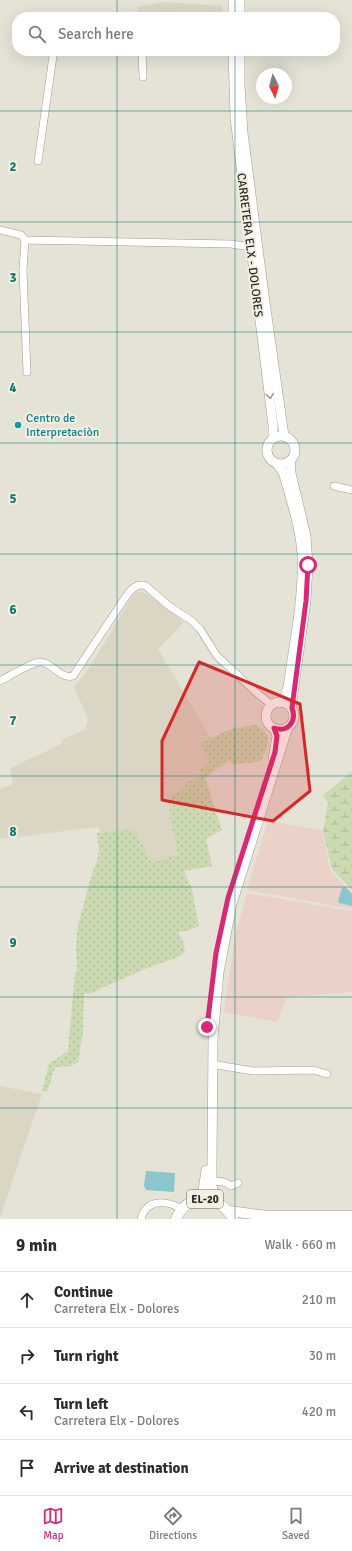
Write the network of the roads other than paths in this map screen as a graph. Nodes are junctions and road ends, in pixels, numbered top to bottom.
1 (233, 0) edge
2 (240, 0) edge
3 (233, 12) edge
4 (240, 12) edge
5 (53, 56) dead end
6 (142, 56) edge
7 (233, 56) edge
8 (240, 56) edge
9 (143, 77) dead end
10 (38, 161) dead end
11 (0, 230) edge
12 (25, 240) junction
13 (244, 246) dead end
14 (27, 372) dead end
15 (284, 436) junction
16 (273, 438) junction
17 (290, 461) junction
18 (276, 463) junction
19 (334, 486) dead end
20 (352, 490) edge
21 (0, 680) edge
22 (276, 704) junction
23 (292, 708) junction
24 (288, 727) junction
25 (274, 728) junction
26 (217, 1065) dead end
27 (327, 1074) dead end
28 (212, 1181) junction
29 (238, 1183) dead end
30 (197, 1200) junction
31 (217, 1202) junction
32 (182, 1210) junction
33 (231, 1215) edge
34 (352, 1216) edge
35 (141, 1219) edge
36 (176, 1219) edge

1 - 3 main road
2 - 4 main road
5 - 10 street
6 - 9 street
7 -> 16 main road, CARRETERA ELX - DOLORES
8 - 15 main road, CARRETERA ELX - DOLORES
11 - 12 street
12 - 13 street
12 - 14 street
15 - 16 main road
15 - 17 main road
16 - 18 main road
17 - 18 main road
17 - 23 main road
18 - 22 main road
19 - 20 street
21 - 22 street
22 - 23 main road
22 - 25 main road
23 - 24 main road
24 - 25 main road
24 - 28 main road
25 - 30 main road
26 - 27 street
28 - 29 street
28 - 31 main road
30 - 31 highway, EL-20
30 - 32 highway, EL-20
31 - 33 highway, EL-20
32 - 35 street
32 - 36 highway, EL-20
33 - 34 highway, EL-20

